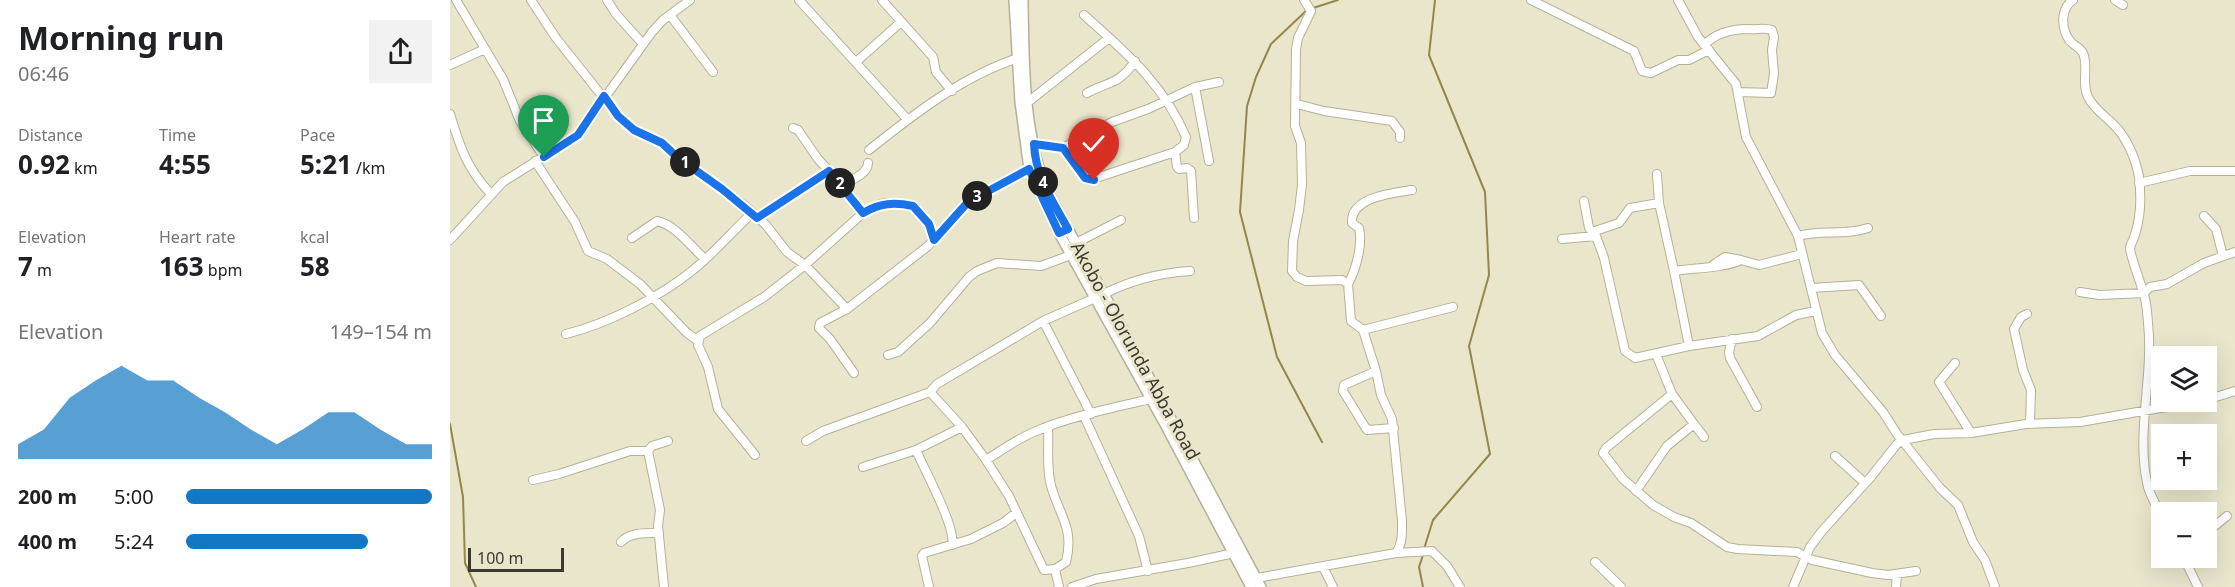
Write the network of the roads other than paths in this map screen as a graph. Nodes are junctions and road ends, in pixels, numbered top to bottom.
1 (456, 0) edge
2 (531, 0) edge
3 (607, 0) edge
4 (690, 0) edge
5 (799, 0) edge
6 (882, 0) edge
7 (1014, 0) edge
8 (1023, 0) edge
9 (1531, 0) edge
10 (1678, 0) edge
11 (2073, 0) edge
12 (2115, 0) edge
13 (2123, 5) dead end
14 (1308, 6) edge
15 (670, 15) junction
16 (1084, 15) dead end
17 (901, 22) junction
18 (1109, 38) junction
19 (643, 44) junction
20 (1706, 48) junction
21 (485, 49) junction
22 (1018, 58) junction
23 (856, 62) junction
24 (1135, 62) junction
25 (450, 65) edge
26 (713, 72) dead end
27 (1219, 82) dead end
28 (1195, 87) junction
29 (952, 91) junction
30 (1738, 92) junction
31 (1086, 93) dead end
32 (604, 96) junction
33 (1167, 100) junction
34 (1028, 102) junction
35 (1297, 104) junction
36 (450, 114) edge
37 (907, 119) junction
38 (793, 128) dead end
39 (1400, 138) dead end
40 (1034, 144) junction
41 (1063, 148) junction
42 (869, 150) dead end
43 (1175, 152) junction
44 (544, 157) junction
45 (535, 161) junction
46 (1209, 161) dead end
47 (868, 163) dead end
48 (1029, 169) junction
49 (829, 171) junction
50 (2235, 171) edge
51 (1657, 174) dead end
52 (2139, 183) junction
53 (842, 185) junction
54 (1412, 190) dead end
55 (491, 194) junction
56 (1584, 201) dead end
57 (1659, 203) junction
58 (863, 213) junction
59 (755, 215) junction
60 (2204, 216) dead end
61 (1194, 218) dead end
62 (1121, 220) dead end
63 (1868, 228) dead end
64 (1064, 231) junction
65 (1594, 234) junction
66 (1798, 236) junction
67 (632, 238) dead end
68 (1562, 239) dead end
69 (450, 240) edge
70 (934, 240) junction
71 (1076, 243) junction
72 (2235, 252) edge
73 (1802, 254) junction
74 (1071, 255) junction
75 (2223, 256) junction
76 (705, 259) junction
77 (805, 265) junction
78 (1190, 271) dead end
79 (1674, 271) junction
80 (1348, 284) junction
81 (1811, 288) junction
82 (2079, 292) dead end
83 (2144, 293) junction
84 (1100, 296) junction
85 (653, 297) junction
86 (1453, 307) dead end
87 (847, 309) junction
88 (1815, 311) junction
89 (2027, 314) dead end
90 (1881, 316) dead end
91 (1043, 321) junction
92 (1363, 330) junction
93 (566, 334) dead end
94 (1732, 339) junction
95 (698, 341) junction
96 (1689, 346) junction
97 (1656, 354) junction
98 (888, 356) dead end
99 (1955, 363) dead end
100 (1376, 371) junction
101 (854, 373) dead end
102 (2235, 391) edge
103 (930, 392) junction
104 (1672, 394) junction
105 (2217, 397) edge
106 (1151, 399) junction
107 (1757, 407) dead end
108 (2151, 409) edge
109 (2145, 410) junction
110 (1088, 415) junction
111 (1694, 424) junction
112 (2030, 424) junction
113 (1048, 427) junction
114 (962, 428) junction
115 (1394, 428) junction
116 (1971, 433) junction
117 (1704, 437) dead end
118 (1903, 440) junction
119 (668, 441) dead end
120 (806, 441) dead end
121 (916, 450) junction
122 (648, 451) junction
123 (755, 455) dead end
124 (1835, 456) dead end
125 (987, 460) junction
126 (863, 467) dead end
127 (532, 480) dead end
128 (1865, 483) junction
129 (1636, 490) junction
130 (2155, 502) edge
131 (1016, 513) junction
132 (2227, 516) dead end
133 (2217, 524) edge
134 (659, 534) junction
135 (956, 542) junction
136 (621, 543) dead end
137 (1234, 553) junction
138 (1396, 553) junction
139 (1805, 557) junction
140 (1595, 562) dead end
141 (1323, 567) junction
142 (2189, 568) edge
143 (1055, 569) junction
144 (1148, 571) junction
145 (1916, 571) dead end
146 (1897, 573) junction
147 (1259, 583) edge
148 (664, 587) edge
149 (928, 587) edge
150 (1059, 587) edge
151 (1072, 587) edge
152 (1251, 587) edge
153 (1333, 587) edge
154 (1460, 587) edge
155 (1621, 587) edge
156 (1793, 587) edge
157 (1896, 587) edge
158 (1995, 587) edge
159 (2198, 587) edge

1 - 21 street
2 - 32 street
3 - 19 street
4 - 15 street
5 - 23 street
6 - 17 street
7 - 22 main road, Akobo - Olorunda Abba Road
8 - 34 main road, Akobo - Olorunda Abba Road
9 - 20 street
10 - 20 street
11 - 52 street
12 - 13 street
14 - 35 street
15 - 19 street
15 - 26 street
16 - 18 street
17 - 23 street
17 - 29 street
18 - 24 street
18 - 34 street
19 - 32 street
20 - 30 street
20 - 30 street
21 - 25 street
21 - 44 street
22 - 29 street
22 - 48 main road, Akobo - Olorunda Abba Road
23 - 37 street
24 - 31 street
24 - 33 street
27 - 28 street
28 - 33 street
28 - 46 street
29 - 37 street
30 - 66 street
32 - 44 street
32 - 59 street
33 - 41 street
33 - 43 street
34 - 40 main road, Akobo - Olorunda Abba Road
35 - 39 street
35 - 80 street
36 - 55 street
37 - 42 street
38 - 49 street
40 - 41 street
40 - 64 main road, Akobo - Olorunda Abba Road
41 - 43 street
43 - 61 street
44 - 45 street
45 - 55 street
45 - 85 street
47 - 53 street
48 - 64 main road, Akobo - Olorunda Abba Road
48 - 70 street
49 - 53 street
49 - 59 street
50 - 52 street
51 - 57 street
52 - 83 street
53 - 58 street
54 - 80 street
55 - 69 street
56 - 65 street
57 - 65 street
57 - 79 street
58 - 70 street
58 - 77 street
59 - 76 street
59 - 77 street
60 - 75 street
62 - 71 street
63 - 66 street
64 - 71 main road, Akobo - Olorunda Abba Road
64 - 74 main road, Akobo - Olorunda Abba Road
65 - 68 street
65 - 97 street
66 - 73 street
67 - 76 street
70 - 87 street
71 - 84 main road, Akobo - Olorunda Abba Road
72 - 75 street
73 - 79 street
73 - 81 street
74 - 84 main road, Akobo - Olorunda Abba Road
74 - 98 street
75 - 83 street
76 - 85 street
77 - 87 street
77 - 95 street
78 - 84 street
79 - 96 street
80 - 92 street
81 - 88 street
81 - 90 street
82 - 83 street
83 - 109 street
84 - 91 street
84 - 106 main road, Akobo - Olorunda Abba Road
84 - 147 main road, Akobo - Olorunda Abba Road
85 - 93 street
85 - 95 street
86 - 92 street
87 - 101 street
88 - 94 street
88 - 118 street
89 - 112 street
91 - 103 street
91 - 110 street
92 - 100 street
94 - 96 street
94 - 107 street
95 - 123 street
96 - 97 street
97 - 104 street
99 - 116 street
100 - 115 street
100 - 115 street
102 - 105 street
103 - 114 street
103 - 120 street
104 - 111 street
104 - 129 street
106 - 110 street
106 - 137 main road, Akobo - Olorunda Abba Road
108 - 109 street
109 - 112 street
109 - 130 street
110 - 113 street
110 - 144 street
111 - 117 street
111 - 129 street
112 - 116 street
113 - 125 street
113 - 143 street
114 - 121 street
114 - 125 street
115 - 138 street
116 - 118 street
118 - 128 street
118 - 158 street
119 - 122 street
121 - 126 street
121 - 135 street
122 - 127 street
122 - 134 street
124 - 128 street
125 - 131 street
128 - 139 street
129 - 139 street
131 - 135 street
131 - 143 street
132 - 133 street
134 - 136 street
134 - 148 street
135 - 149 street
137 - 144 street
137 - 152 main road, Akobo - Olorunda Abba Road
138 - 141 street
138 - 154 street
139 - 146 street
139 - 156 street
140 - 155 street
141 - 147 street
141 - 153 street
142 - 159 street
143 - 150 street
144 - 151 street
145 - 146 street
146 - 157 street

